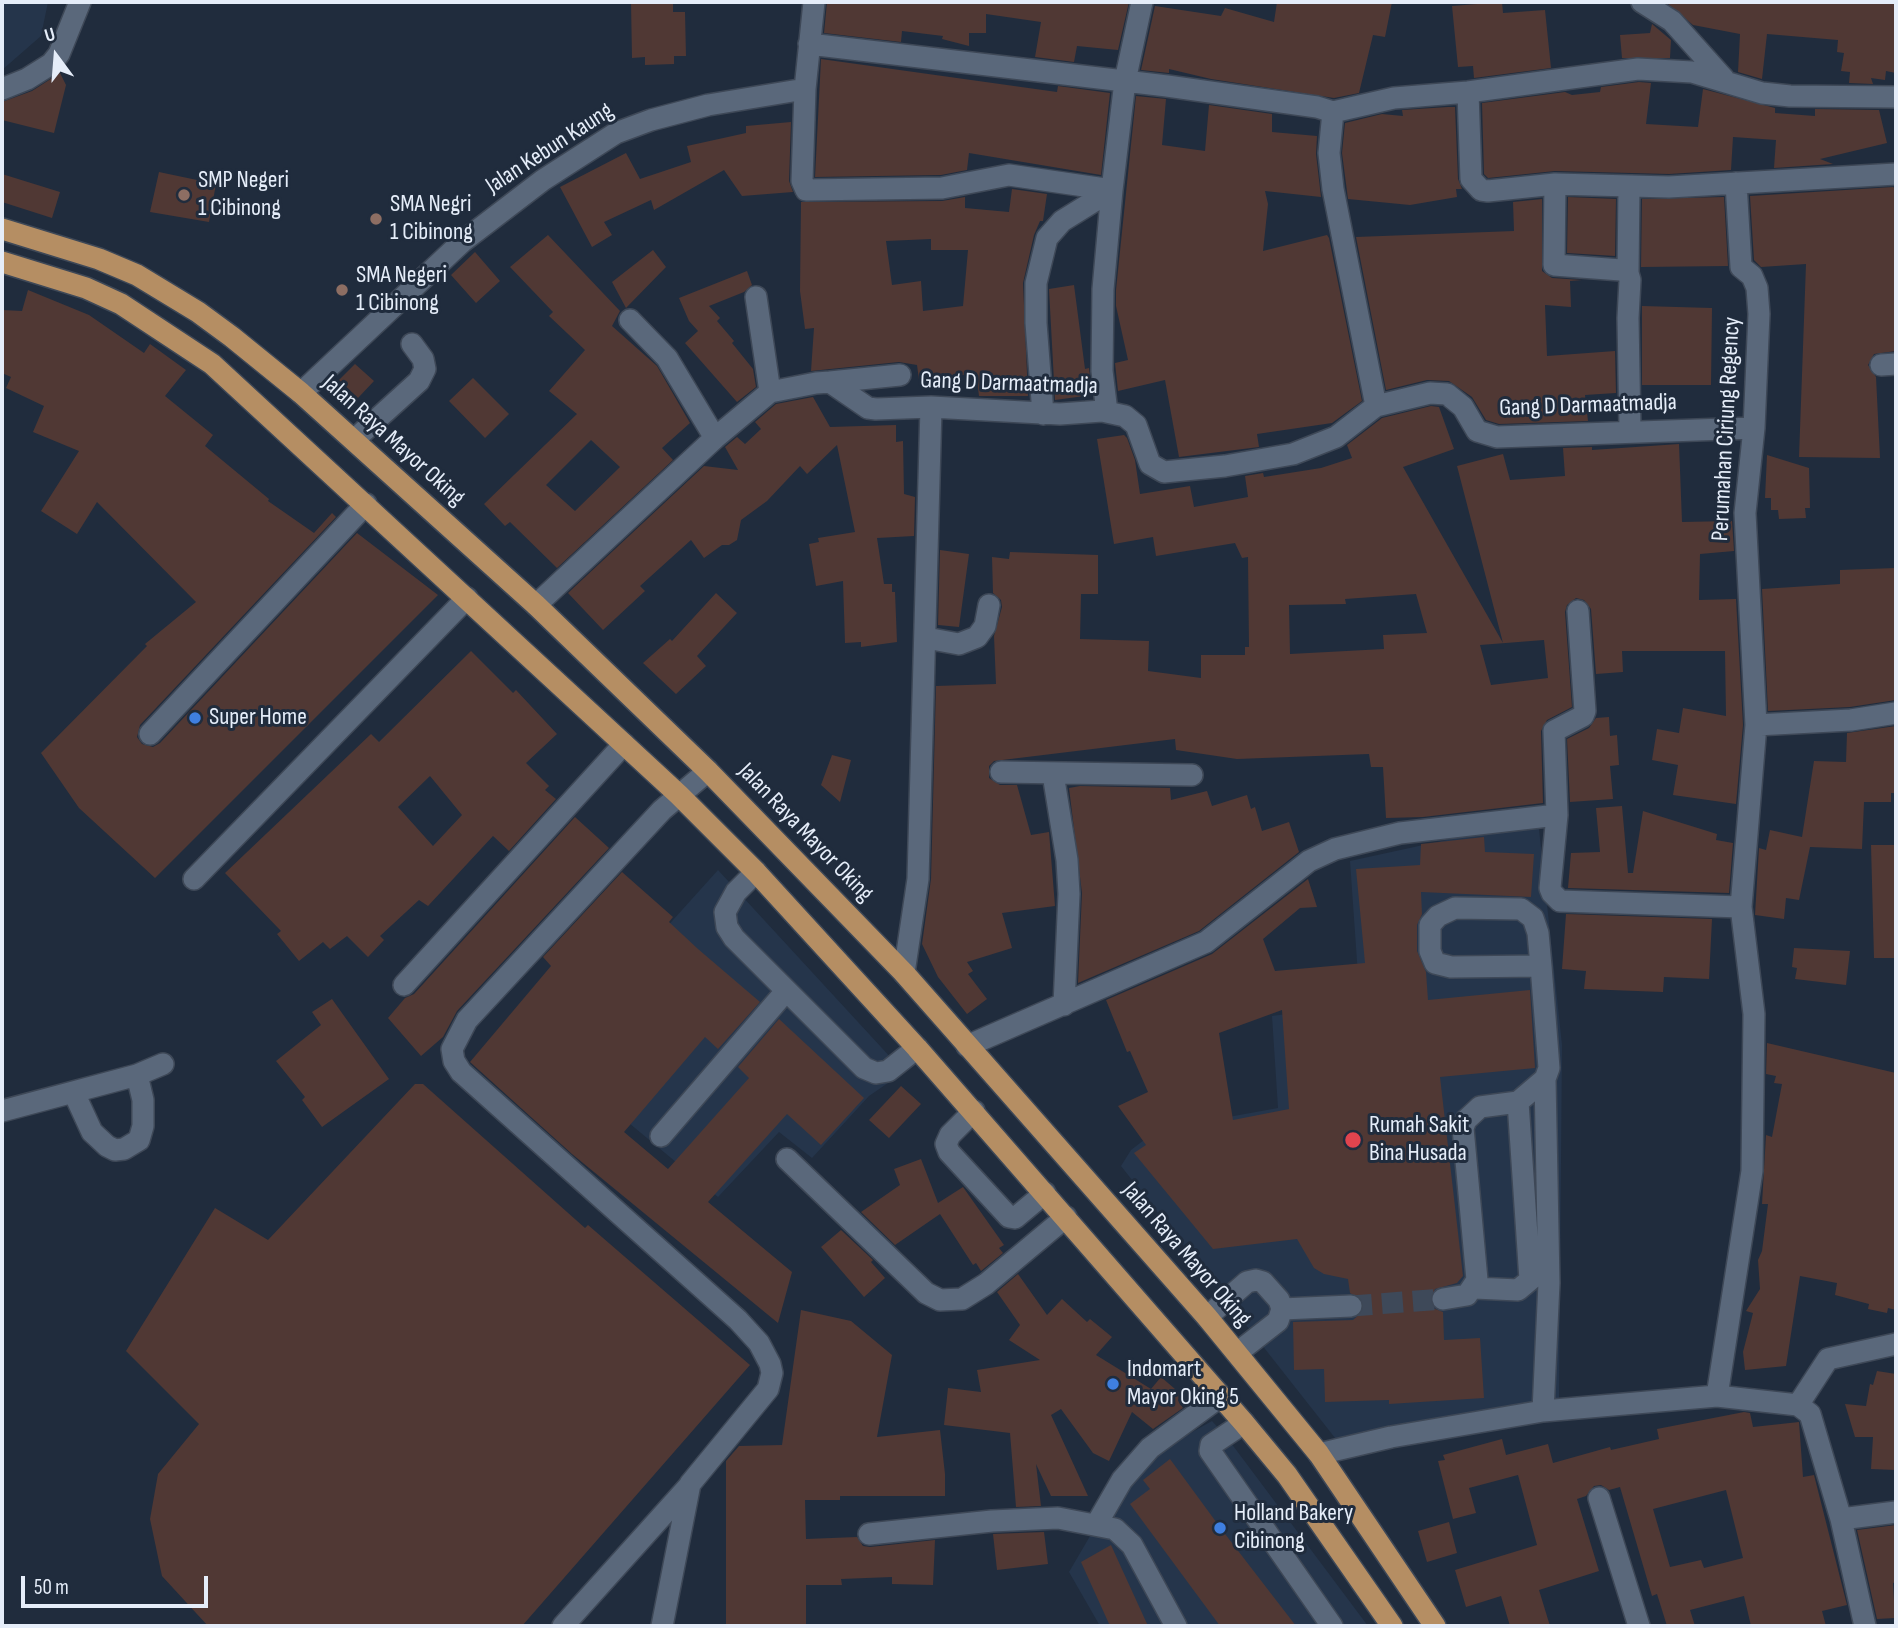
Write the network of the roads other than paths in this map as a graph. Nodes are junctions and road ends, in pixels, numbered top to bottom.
1 (80, 2) edge
2 (814, 2) edge
3 (1142, 2) edge
4 (1642, 2) edge
5 (809, 44) junction
6 (1724, 79) junction
7 (1125, 81) junction
8 (2, 89) edge
9 (805, 89) junction
10 (1468, 92) junction
11 (1896, 97) edge
12 (1333, 112) junction
13 (1896, 174) edge
14 (1736, 183) junction
15 (1555, 184) junction
16 (1629, 187) junction
17 (1112, 190) junction
18 (2, 229) edge
19 (2, 262) edge
20 (1628, 273) junction
21 (756, 297) dead end
22 (630, 320) dead end
23 (411, 344) dead end
24 (900, 376) dead end
25 (830, 382) junction
26 (770, 392) junction
27 (301, 393) junction
28 (1376, 406) junction
29 (931, 407) junction
30 (1107, 412) junction
31 (1043, 414) junction
32 (1754, 428) junction
33 (1630, 430) junction
34 (715, 438) junction
35 (354, 440) junction
36 (366, 503) junction
37 (467, 598) junction
38 (536, 605) junction
39 (989, 605) dead end
40 (1578, 611) dead end
41 (926, 638) junction
42 (1896, 713) edge
43 (1756, 725) junction
44 (150, 734) dead end
45 (624, 744) junction
46 (708, 771) junction
47 (1001, 772) dead end
48 (1053, 774) junction
49 (1192, 775) dead end
50 (678, 795) junction
51 (1557, 815) junction
52 (756, 872) junction
53 (194, 879) dead end
54 (1741, 907) junction
55 (1541, 966) junction
56 (904, 973) junction
57 (404, 985) dead end
58 (786, 991) junction
59 (1064, 1005) junction
60 (968, 1046) junction
61 (917, 1048) junction
62 (163, 1064) dead end
63 (137, 1075) junction
64 (1545, 1079) junction
65 (74, 1093) junction
66 (1518, 1102) junction
67 (1019, 1105) junction
68 (2, 1111) edge
69 (974, 1111) junction
70 (992, 1132) junction
71 (661, 1136) dead end
72 (787, 1159) dead end
73 (1045, 1194) junction
74 (1066, 1217) junction
75 (1475, 1288) junction
76 (1443, 1299) tunnel mouth
77 (1351, 1306) tunnel mouth
78 (1282, 1309) junction
79 (1207, 1317) junction
80 (1896, 1344) edge
81 (1237, 1353) junction
82 (1221, 1396) junction
83 (1717, 1396) junction
84 (1798, 1405) junction
85 (1543, 1411) junction
86 (1244, 1423) junction
87 (1319, 1454) junction
88 (690, 1484) junction
89 (1599, 1498) dead end
90 (1896, 1512) edge
91 (1840, 1519) junction
92 (1096, 1525) junction
93 (869, 1534) dead end
94 (563, 1626) edge
95 (662, 1626) edge
96 (1176, 1626) edge
97 (1332, 1626) edge
98 (1392, 1626) edge
99 (1436, 1626) edge
100 (1639, 1626) edge
101 (1865, 1626) edge

1 - 8 street
2 - 5 street
3 - 7 street
4 - 6 street
5 - 7 street
5 - 9 street
6 - 10 street
6 - 11 street
7 - 12 street
7 - 17 street
9 - 17 street
9 - 27 street, Jalan Kebun Kaung
10 - 12 street
10 - 15 street
12 - 28 street
13 - 14 street
14 - 16 street
14 - 32 street, Perumahan Ciriung Regency
15 - 16 street
15 - 20 street
16 - 20 street
17 - 30 street
17 - 31 street
18 - 27 main road, Jalan Raya Mayor Oking
19 - 36 main road
20 - 33 street
21 - 26 street
22 - 34 street
23 - 35 street
24 - 25 street
25 - 26 street
25 - 29 street, Gang D Darmaatmadja
26 - 34 street
27 - 35 main road, Jalan Raya Mayor Oking
28 - 30 street, Gang D Darmaatmadja
28 - 33 street, Gang D Darmaatmadja
29 - 31 street, Gang D Darmaatmadja
29 - 41 street
30 - 31 street, Gang D Darmaatmadja
32 - 33 street, Gang D Darmaatmadja
32 - 43 street, Perumahan Ciriung Regency
34 - 38 street
35 - 38 main road, Jalan Raya Mayor Oking
36 - 37 main road
36 - 44 street
37 - 45 main road
37 - 53 street
38 - 46 main road, Jalan Raya Mayor Oking
39 - 41 street
40 - 51 street
41 - 56 street
42 - 43 street
43 - 54 street, Perumahan Ciriung Regency
45 - 50 main road
45 - 57 street
46 - 50 street
46 - 56 main road, Jalan Raya Mayor Oking
47 - 48 street
48 - 49 street
48 - 59 street
50 - 52 main road
50 - 88 street
51 - 54 street
51 - 59 street
52 - 58 street
52 - 61 main road
54 - 83 street, Perumahan Ciriung Regency
55 - 55 street
55 - 64 street
56 - 60 main road, Jalan Raya Mayor Oking
58 - 61 street
58 - 71 street
59 - 60 street
60 - 67 main road, Jalan Raya Mayor Oking
61 - 69 main road
62 - 63 street
63 - 65 street
63 - 65 street
64 - 66 street
64 - 85 street
65 - 68 street
66 - 75 street
66 - 75 street
67 - 70 main road
67 - 79 main road, Jalan Raya Mayor Oking
69 - 70 main road
69 - 73 street
70 - 73 main road
72 - 74 street
73 - 74 main road
74 - 82 main road
75 - 76 street
77 - 78 street
78 - 79 street
78 - 81 street
79 - 81 main road, Jalan Raya Mayor Oking
80 - 84 street
81 - 87 main road, Jalan Raya Mayor Oking
82 - 86 main road
82 - 92 street
83 - 84 street
83 - 85 street
84 - 91 street
85 - 87 street
86 - 97 street
86 - 98 main road
87 - 99 main road, Jalan Raya Mayor Oking
88 - 94 street
88 - 95 street
89 - 100 street
90 - 91 street
91 - 101 street
92 - 93 street
92 - 96 street

